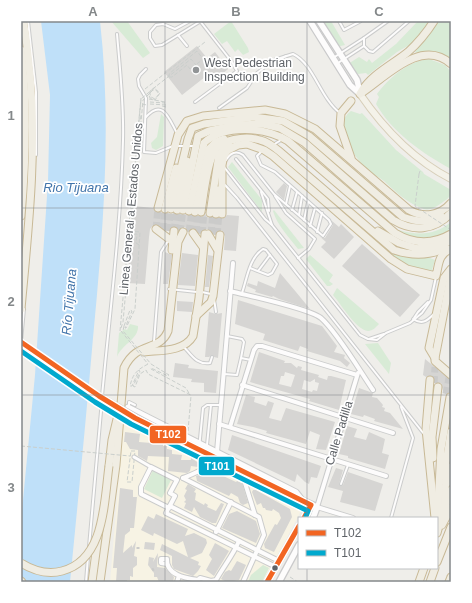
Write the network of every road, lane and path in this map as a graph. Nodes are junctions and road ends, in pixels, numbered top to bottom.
1 (24, 21) edge
2 (28, 21) edge
3 (190, 21) edge
4 (201, 21) edge
5 (310, 21) edge
6 (319, 21) edge
7 (339, 21) edge
8 (361, 21) edge
9 (388, 21) edge
10 (409, 21) edge
11 (434, 21) edge
12 (21, 31) edge
13 (117, 34) dead end
14 (178, 35) junction
15 (364, 38) junction
16 (205, 42) dead end
17 (187, 46) dead end
18 (364, 46) junction
19 (21, 50) edge
20 (339, 54) junction
21 (206, 57) dead end
22 (333, 58) junction
23 (203, 59) junction
24 (343, 59) junction
25 (337, 64) junction
26 (451, 64) edge
27 (196, 65) junction
28 (146, 69) dead end
29 (168, 77) junction
30 (158, 85) junction
31 (141, 90) junction
32 (149, 91) junction
33 (149, 94) junction
34 (360, 94) junction
35 (141, 98) junction
36 (351, 101) dead end
37 (195, 102) dead end
38 (141, 104) junction
39 (220, 108) dead end
40 (341, 113) junction
41 (146, 117) junction
42 (141, 120) junction
43 (178, 135) junction
44 (285, 137) junction
45 (220, 146) junction
46 (202, 147) junction
47 (236, 159) dead end
48 (352, 160) junction
49 (420, 171) dead end
50 (451, 179) edge
51 (224, 183) junction
52 (290, 186) junction
53 (297, 192) junction
54 (274, 194) junction
55 (302, 196) junction
56 (308, 202) junction
57 (451, 203) edge
58 (286, 205) junction
59 (133, 208) junction
60 (315, 208) junction
61 (292, 210) junction
62 (190, 211) junction
63 (322, 213) junction
64 (450, 214) edge
65 (299, 215) junction
66 (21, 216) edge
67 (304, 220) junction
68 (272, 225) junction
69 (310, 226) junction
70 (451, 230) edge
71 (317, 232) junction
72 (128, 234) junction
73 (184, 234) junction
74 (451, 234) edge
75 (451, 237) edge
76 (381, 238) junction
77 (451, 240) edge
78 (139, 245) junction
79 (203, 246) junction
80 (451, 248) edge
81 (218, 249) junction
82 (418, 249) junction
83 (270, 255) junction
84 (298, 258) junction
85 (233, 263) dead end
86 (250, 268) junction
87 (451, 269) edge
88 (257, 272) junction
89 (21, 274) edge
90 (436, 276) junction
91 (448, 280) edge
92 (170, 289) junction
93 (230, 291) junction
94 (199, 292) junction
95 (451, 292) edge
96 (242, 294) junction
97 (212, 297) junction
98 (21, 309) edge
99 (438, 310) junction
100 (216, 312) dead end
101 (196, 317) junction
102 (413, 319) junction
103 (120, 331) junction
104 (386, 333) junction
105 (227, 336) junction
106 (368, 339) junction
107 (21, 342) edge
108 (154, 346) junction
109 (184, 346) junction
110 (134, 354) junction
111 (212, 357) dead end
112 (241, 358) junction
113 (251, 360) junction
114 (441, 368) edge
115 (359, 369) junction
116 (224, 374) junction
117 (357, 375) junction
118 (242, 385) junction
119 (440, 389) edge
120 (373, 390) dead end
121 (191, 395) junction
122 (400, 404) junction
123 (129, 405) junction
124 (135, 405) dead end
125 (211, 405) junction
126 (221, 405) junction
127 (121, 410) junction
128 (451, 414) edge
129 (343, 418) junction
130 (219, 424) junction
131 (230, 427) junction
132 (451, 432) edge
133 (393, 433) dead end
134 (188, 438) junction
135 (199, 444) junction
136 (21, 446) edge
137 (207, 447) junction
138 (439, 447) edge
139 (217, 452) junction
140 (198, 454) junction
141 (132, 456) junction
142 (331, 458) junction
143 (213, 462) junction
144 (348, 464) junction
145 (151, 466) junction
146 (386, 476) dead end
147 (183, 478) junction
148 (177, 480) junction
149 (451, 480) edge
150 (245, 483) dead end
151 (341, 484) dead end
152 (451, 490) edge
153 (451, 497) edge
154 (303, 501) junction
155 (231, 502) junction
156 (451, 504) edge
157 (314, 506) junction
158 (169, 507) junction
159 (451, 508) edge
160 (451, 512) edge
161 (255, 515) junction
162 (305, 517) edge
163 (313, 517) edge
164 (350, 517) edge
165 (391, 517) edge
166 (436, 517) edge
167 (436, 517) edge
168 (437, 517) edge
169 (437, 517) edge
170 (451, 527) edge
171 (298, 528) edge
172 (438, 529) edge
173 (99, 530) junction
174 (217, 530) junction
175 (438, 530) edge
176 (438, 530) edge
177 (438, 531) edge
178 (438, 531) edge
179 (438, 532) edge
180 (213, 536) junction
181 (240, 541) junction
182 (298, 547) edge
183 (236, 548) junction
184 (257, 550) junction
185 (254, 556) junction
186 (275, 559) dead end
187 (438, 560) edge
188 (21, 563) edge
189 (167, 564) dead end
190 (272, 565) dead end
191 (424, 569) edge
192 (435, 569) edge
193 (179, 576) junction
194 (290, 577) dead end
195 (451, 577) edge
196 (216, 580) junction
197 (243, 580) edge
198 (86, 582) edge
199 (92, 582) edge
200 (100, 582) edge
201 (177, 582) edge
202 (221, 582) edge
203 (238, 582) edge
204 (268, 582) edge
205 (279, 582) edge
206 (298, 582) edge
207 (419, 582) edge
208 (430, 582) edge
209 (449, 582) edge

1 - 98 highway
2 - 107 lane
3 - 14 lane
4 - 14 lane
4 - 37 lane
5 - 22 main road
6 - 20 main road
7 - 8 lane
9 - 15 lane
10 - 18 lane
11 - 34 highway
12 - 89 highway
13 - 198 lane
14 - 17 lane
15 - 18 lane
15 - 20 lane
16 - 31 path
18 - 24 lane
19 - 66 highway
20 - 22 lane
20 - 24 main road
21 - 23 path
22 - 25 main road
23 - 27 path
23 - 29 path
24 - 25 lane
24 - 34 main road
25 - 34 main road
26 - 34 highway
27 - 29 path
27 - 29 path
28 - 31 lane
29 - 30 path
30 - 32 path
30 - 33 path
31 - 35 path
31 - 41 lane
32 - 33 path
32 - 38 path, bridge
33 - 35 path, bridge
33 - 38 path, bridge
34 - 50 main road
35 - 38 path, Linea General a Estados Unidos, bridge
35 - 42 path
36 - 40 highway
38 - 42 path, bridge
38 - 72 path, Linea General a Estados Unidos, bridge
39 - 40 lane
40 - 48 highway
41 - 43 lane
41 - 46 lane
42 - 59 path, bridge
43 - 46 highway
43 - 46 highway
44 - 45 highway
44 - 46 highway
44 - 46 highway
44 - 46 highway
44 - 46 highway
44 - 46 highway
44 - 48 highway
44 - 52 lane
44 - 64 highway
44 - 64 highway
44 - 74 highway
44 - 75 highway
44 - 76 highway
44 - 82 highway
44 - 90 highway
45 - 46 highway
45 - 46 highway
46 - 51 highway
46 - 54 lane
46 - 62 highway
46 - 62 highway
46 - 62 highway
46 - 62 highway
46 - 62 highway
46 - 62 highway
46 - 68 lane
47 - 68 lane
48 - 57 highway
49 - 70 path, bridge
51 - 62 highway
51 - 122 lane
52 - 53 lane
52 - 58 lane
53 - 55 lane
53 - 61 lane
54 - 58 lane
54 - 84 lane
55 - 56 lane
55 - 65 lane
56 - 60 lane
56 - 67 lane
58 - 61 lane
59 - 78 path
59 - 103 path, bridge
60 - 63 lane
60 - 69 lane
61 - 65 lane
63 - 71 lane
63 - 71 lane
65 - 67 lane
67 - 69 lane
68 - 84 lane
69 - 71 lane
72 - 78 path
72 - 103 path, Linea General a Estados Unidos, bridge
73 - 79 highway
73 - 79 highway
73 - 81 highway
73 - 81 highway
73 - 92 highway
73 - 108 lane
76 - 80 highway
76 - 82 highway
77 - 82 highway
78 - 121 path, bridge
79 - 94 highway
80 - 90 highway
81 - 97 highway
83 - 86 lane
83 - 88 lane
83 - 88 lane
84 - 106 lane
85 - 93 street
86 - 88 lane
86 - 96 lane
87 - 91 highway
90 - 91 lane
90 - 102 lane
91 - 99 highway
91 - 114 highway
92 - 94 lane
92 - 108 highway
93 - 96 street
93 - 105 street
94 - 97 lane
94 - 101 highway
95 - 114 highway
96 - 115 street
97 - 100 lane
97 - 101 highway
99 - 102 lane
99 - 114 highway
101 - 109 highway
102 - 104 lane
103 - 121 path, bridge
104 - 106 lane
104 - 106 lane
105 - 112 lane
105 - 116 street
107 - 154 main road, bridge
108 - 110 highway
109 - 110 highway
109 - 111 lane
110 - 127 highway
112 - 113 lane
112 - 116 lane
113 - 117 street
113 - 118 street
115 - 117 street, Calle Padilla
115 - 120 street
116 - 126 street
117 - 129 street, Calle Padilla
118 - 129 street
118 - 131 street
119 - 138 highway
119 - 138 highway
121 - 134 path
122 - 138 lane
122 - 165 lane
123 - 124 lane
123 - 134 street
123 - 140 street
125 - 126 lane
125 - 135 lane
125 - 137 lane
126 - 130 street
127 - 173 highway, bridge
127 - 200 highway
128 - 138 highway
129 - 133 street
129 - 142 street, Calle Padilla
130 - 131 street
130 - 139 street
131 - 142 street
132 - 138 highway
134 - 135 street
135 - 137 street
135 - 140 lane
136 - 141 path, bridge
137 - 139 street
138 - 166 highway
138 - 167 highway
138 - 168 highway
138 - 169 highway
139 - 143 street
139 - 154 street
140 - 143 street
141 - 141 path
141 - 145 street
142 - 144 street
142 - 157 street, Calle Padilla
143 - 147 street
143 - 154 street
144 - 146 street
144 - 151 lane
145 - 148 street
145 - 158 street
147 - 148 street
147 - 155 street
148 - 158 street
149 - 172 highway
150 - 161 street
152 - 175 highway
153 - 176 highway
154 - 157 main road
155 - 161 street
155 - 174 street
156 - 177 highway
157 - 162 main road
157 - 163 main road
157 - 164 street
158 - 174 street
158 - 180 street
159 - 178 highway
160 - 179 highway
161 - 184 street
170 - 187 highway
171 - 204 main road
173 - 188 highway, bridge
173 - 199 highway, bridge
174 - 180 street
174 - 181 street
180 - 183 street
181 - 183 street
181 - 184 street
182 - 205 main road
183 - 185 street
183 - 196 street
184 - 185 street
184 - 186 street
185 - 190 street
185 - 197 street
189 - 193 street
191 - 207 highway
192 - 208 highway
193 - 196 street
193 - 201 street
194 - 206 path
195 - 209 highway
196 - 202 lane
197 - 203 street

